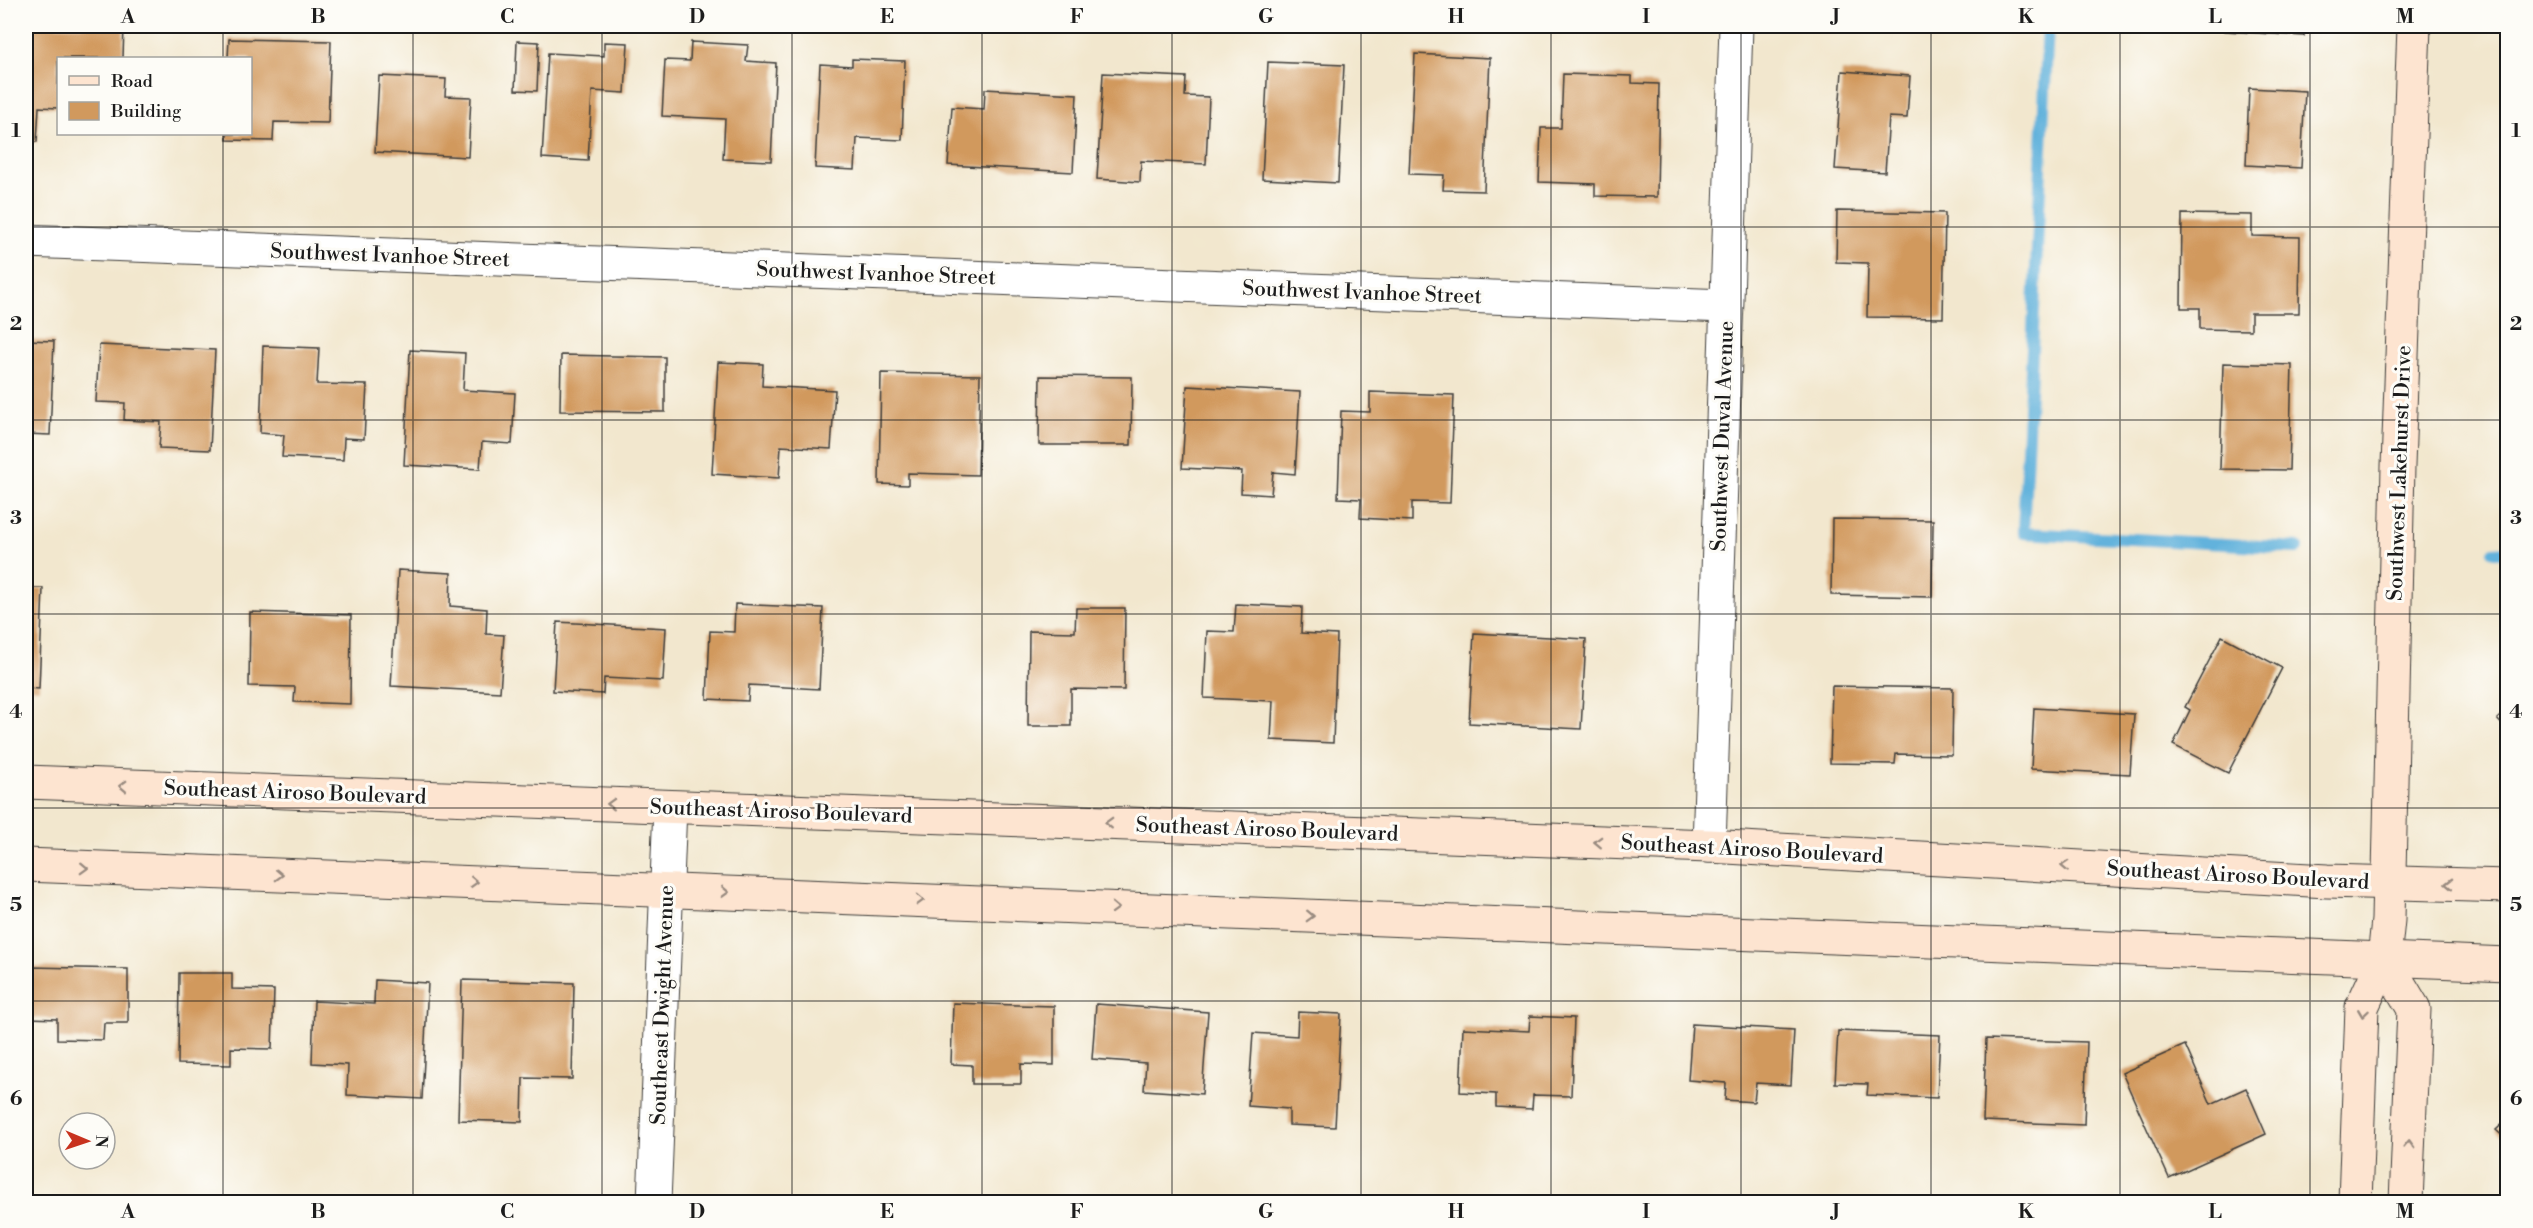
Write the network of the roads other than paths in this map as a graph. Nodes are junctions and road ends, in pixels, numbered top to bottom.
1 (1736, 26) edge
2 (2414, 26) edge
3 (26, 241) edge
4 (1726, 306) junction
5 (26, 782) edge
6 (670, 807) junction
7 (1709, 846) junction
8 (26, 865) edge
9 (2388, 883) junction
10 (2508, 886) edge
11 (667, 890) junction
12 (2384, 959) junction
13 (2508, 964) edge
14 (654, 1203) edge
15 (2355, 1203) edge
16 (2406, 1203) edge

1 - 4 street, Southwest Duval Avenue
2 - 9 main road, Southwest Lakehurst Drive
3 - 4 street, Southwest Ivanhoe Street
4 - 7 street, Southwest Duval Avenue
6 -> 5 main road, Southeast Airoso Boulevard
7 -> 6 main road, Southeast Airoso Boulevard
6 - 11 street, Southeast Dwight Avenue
9 -> 7 main road, Southeast Airoso Boulevard
8 -> 11 main road
10 -> 9 main road, Southeast Airoso Boulevard
9 - 12 main road, Southwest Lakehurst Drive
11 -> 12 main road
11 - 14 street, Southeast Dwight Avenue
12 - 13 main road
12 -> 15 main road, Southwest Lakehurst Drive
16 -> 12 main road

